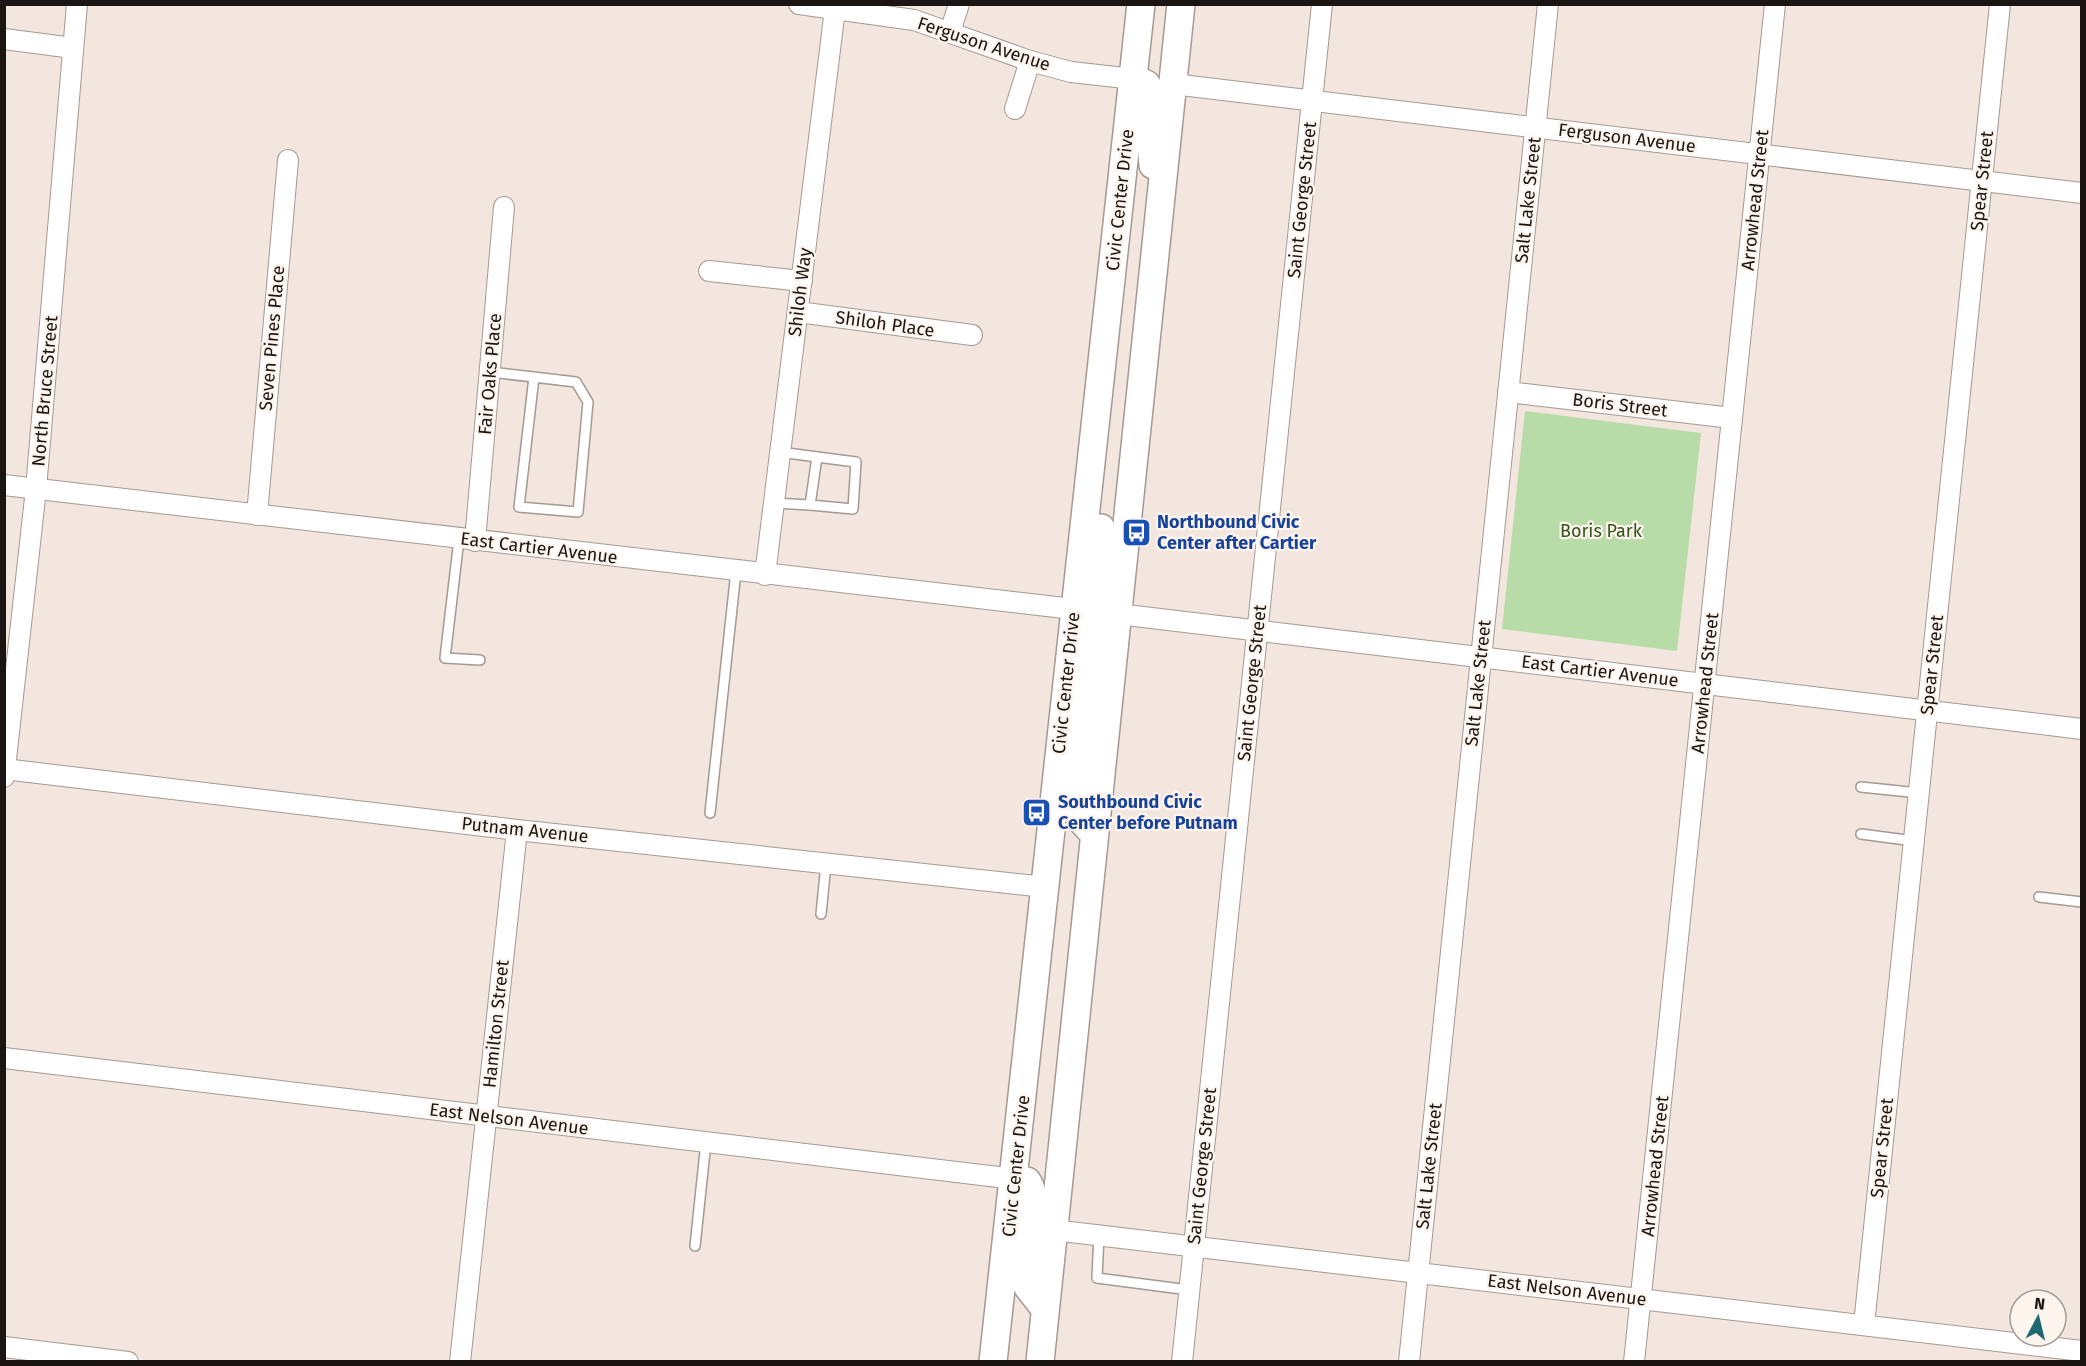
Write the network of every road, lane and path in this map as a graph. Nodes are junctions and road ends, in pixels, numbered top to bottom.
1 (77, 4) edge
2 (799, 4) edge
3 (959, 4) edge
4 (1141, 4) edge
5 (1153, 4) edge
6 (1181, 4) edge
7 (1322, 4) edge
8 (1548, 4) edge
9 (1775, 4) edge
10 (2000, 4) edge
11 (835, 9) junction
12 (950, 32) junction
13 (4, 39) edge
14 (73, 48) junction
15 (1030, 61) junction
16 (1134, 79) junction
17 (1173, 84) junction
18 (1313, 100) junction
19 (1015, 109) dead end
20 (1535, 127) junction
21 (1760, 154) junction
22 (288, 160) dead end
23 (1982, 181) junction
24 (2082, 193) edge
25 (504, 207) dead end
26 (1159, 223) junction
27 (709, 271) dead end
28 (802, 281) junction
29 (798, 312) junction
30 (972, 336) dead end
31 (490, 372) junction
32 (534, 377) junction
33 (1508, 392) junction
34 (1098, 398) junction
35 (1732, 418) junction
36 (780, 452) junction
37 (817, 458) junction
38 (4, 485) edge
39 (36, 489) junction
40 (774, 503) junction
41 (810, 505) junction
42 (257, 515) junction
43 (467, 540) junction
44 (736, 571) junction
45 (765, 574) junction
46 (1073, 609) junction
47 (1118, 614) junction
48 (1258, 630) junction
49 (1481, 657) junction
50 (480, 660) dead end
51 (1705, 683) junction
52 (1928, 710) junction
53 (2082, 729) edge
54 (5, 772) edge
55 (1861, 787) dead end
56 (1919, 793) junction
57 (710, 813) dead end
58 (517, 830) junction
59 (1094, 834) junction
60 (1861, 834) dead end
61 (1914, 841) junction
62 (826, 864) junction
63 (1046, 887) junction
64 (2039, 897) dead end
65 (2082, 902) edge
66 (821, 914) dead end
67 (4, 1058) edge
68 (486, 1116) junction
69 (706, 1142) junction
70 (1015, 1179) junction
71 (1053, 1230) junction
72 (1099, 1235) junction
73 (695, 1246) dead end
74 (1194, 1246) junction
75 (1418, 1273) junction
76 (1189, 1290) junction
77 (1641, 1299) junction
78 (1045, 1309) junction
79 (1864, 1325) junction
80 (4, 1347) edge
81 (2082, 1351) edge
82 (2017, 1352) edge
83 (128, 1362) edge
84 (460, 1362) edge
85 (993, 1362) edge
86 (1040, 1362) edge
87 (1182, 1362) edge
88 (1409, 1362) edge
89 (1634, 1362) edge

1 - 14 street, North Bruce Street
2 - 11 street, Ferguson Avenue
3 - 12 street
4 - 16 main road, Civic Center Drive
5 - 17 main road
6 - 17 main road
7 - 18 street, Saint George Street
8 - 20 street, Salt Lake Street
9 - 21 street, Arrowhead Street
10 - 23 street, Spear Street
11 - 12 street, Ferguson Avenue
11 - 28 street, Shiloh Way
12 - 15 street, Ferguson Avenue
13 - 14 street
14 - 39 street, North Bruce Street
15 - 16 street, Ferguson Avenue
15 - 19 street
16 - 26 main road
16 - 34 main road, Civic Center Drive
17 - 18 street, Ferguson Avenue
17 - 26 main road
18 - 20 street, Ferguson Avenue
18 - 48 street, Saint George Street
20 - 21 street, Ferguson Avenue
20 - 33 street, Salt Lake Street
21 - 23 street, Ferguson Avenue
21 - 35 street, Arrowhead Street
22 - 42 street, Seven Pines Place
23 - 24 street, Ferguson Avenue
23 - 52 street, Spear Street
25 - 31 street, Fair Oaks Place
26 - 47 main road
27 - 28 street
28 - 29 street, Shiloh Way
29 - 30 street, Shiloh Place
29 - 36 street, Shiloh Way
31 - 32 lane
31 - 43 street, Fair Oaks Place
32 - 32 lane
33 - 35 street, Boris Street
33 - 49 street, Salt Lake Street
34 - 46 main road, Civic Center Drive
34 - 47 main road
35 - 51 street, Arrowhead Street
36 - 37 lane
36 - 40 street, Shiloh Way
37 - 41 lane
37 - 41 lane
38 - 39 street, East Cartier Avenue
39 - 42 street, East Cartier Avenue
39 - 54 street, North Bruce Street
40 - 41 lane
40 - 45 street, Shiloh Way
42 - 43 street, East Cartier Avenue
43 - 44 street, East Cartier Avenue
43 - 50 lane
44 - 45 street, East Cartier Avenue
44 - 57 lane
45 - 46 street, East Cartier Avenue
46 - 59 main road
46 - 63 main road, Civic Center Drive
47 - 48 street, East Cartier Avenue
47 - 59 main road
48 - 49 street, East Cartier Avenue
48 - 74 street, Saint George Street
49 - 51 street, East Cartier Avenue
49 - 75 street, Salt Lake Street
51 - 52 street, East Cartier Avenue
51 - 77 street, Arrowhead Street
52 - 53 street, East Cartier Avenue
52 - 56 street, Spear Street
54 - 58 street, Putnam Avenue
55 - 56 lane
56 - 61 street, Spear Street
58 - 62 street, Putnam Avenue
58 - 68 street, Hamilton Street
59 - 71 main road
60 - 61 lane
61 - 79 street, Spear Street
62 - 63 street, Putnam Avenue
62 - 66 lane
63 - 70 main road, Civic Center Drive
64 - 65 lane
67 - 68 street, East Nelson Avenue
68 - 69 street, East Nelson Avenue
68 - 84 street, Hamilton Street
69 - 70 street, East Nelson Avenue
69 - 73 lane
70 - 78 main road
70 - 85 main road, Civic Center Drive
71 - 72 street, East Nelson Avenue
71 - 78 main road
72 - 74 street, East Nelson Avenue
72 - 76 lane
74 - 75 street, East Nelson Avenue
74 - 76 street, Saint George Street
75 - 77 street, East Nelson Avenue
75 - 88 street, Salt Lake Street
76 - 87 street, Saint George Street
77 - 79 street, East Nelson Avenue
77 - 89 street, Arrowhead Street
78 - 86 main road
79 - 82 street, East Nelson Avenue
80 - 83 street
81 - 82 street, East Nelson Avenue

